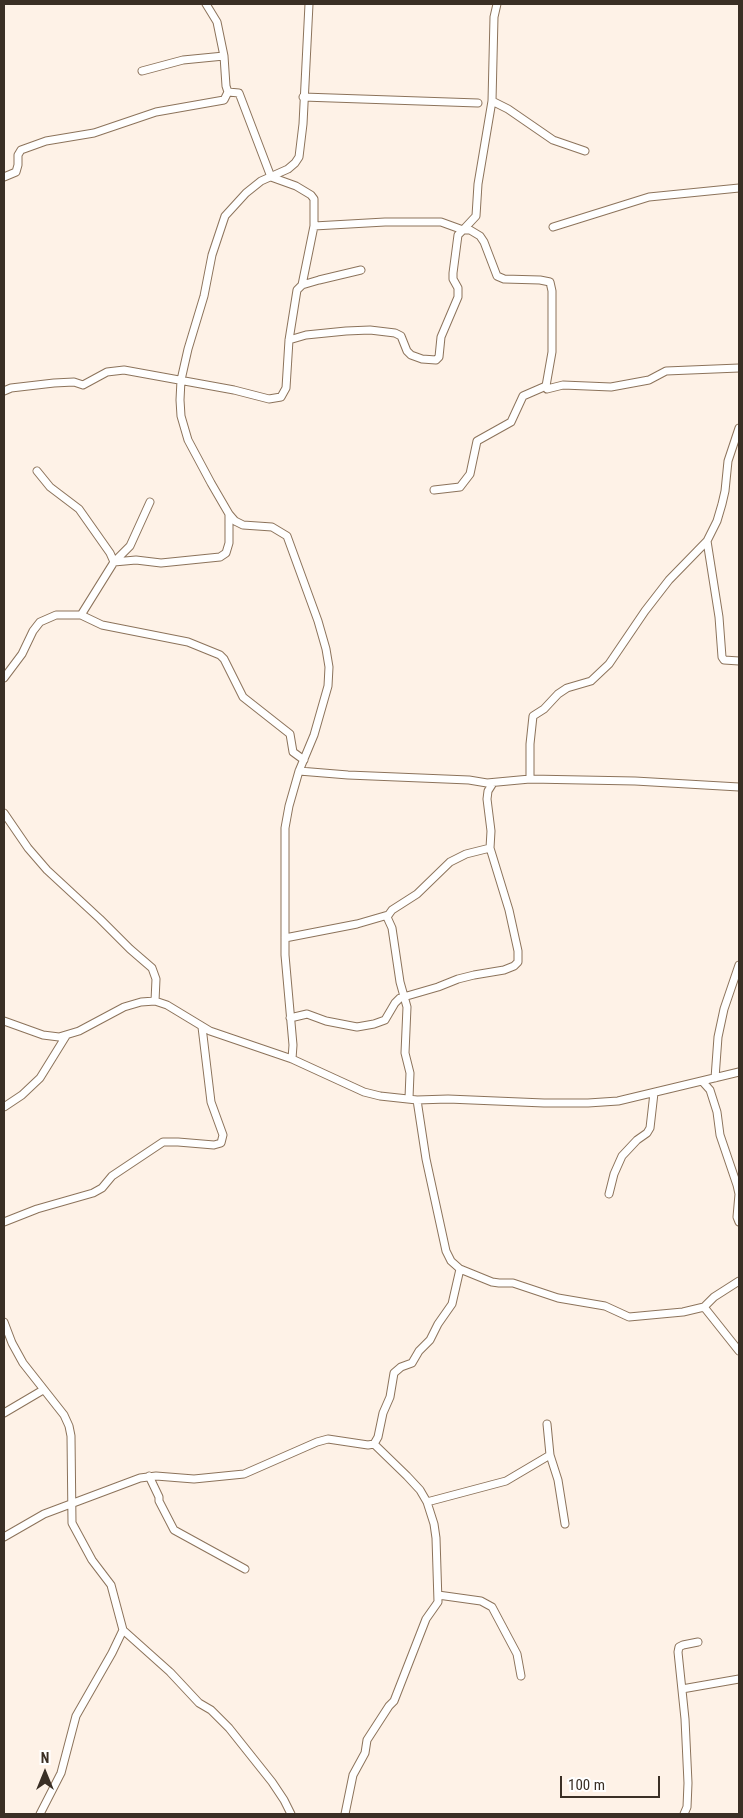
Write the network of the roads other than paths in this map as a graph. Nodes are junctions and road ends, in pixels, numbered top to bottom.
1 (206, 4) edge
2 (309, 4) edge
3 (497, 4) edge
4 (224, 56) junction
5 (142, 71) dead end
6 (228, 92) junction
7 (303, 97) junction
8 (492, 101) junction
9 (478, 103) dead end
10 (585, 151) dead end
11 (271, 176) junction
12 (4, 178) edge
13 (739, 188) edge
14 (314, 226) junction
15 (553, 227) dead end
16 (463, 230) junction
17 (361, 270) dead end
18 (302, 285) junction
19 (290, 340) junction
20 (739, 368) edge
21 (181, 380) junction
22 (546, 386) junction
23 (4, 391) edge
24 (739, 428) edge
25 (37, 472) dead end
26 (434, 490) dead end
27 (150, 502) dead end
28 (229, 514) junction
29 (707, 540) junction
30 (114, 562) junction
31 (81, 615) junction
32 (739, 661) edge
33 (4, 678) edge
34 (304, 760) junction
35 (299, 771) junction
36 (530, 780) junction
37 (493, 783) junction
38 (739, 787) edge
39 (4, 813) edge
40 (490, 848) junction
41 (388, 914) junction
42 (285, 938) junction
43 (739, 965) edge
44 (405, 997) junction
45 (155, 1001) junction
46 (290, 1018) junction
47 (4, 1021) edge
48 (202, 1028) junction
49 (66, 1036) junction
50 (292, 1059) junction
51 (739, 1072) edge
52 (715, 1078) junction
53 (702, 1081) junction
54 (654, 1092) junction
55 (413, 1099) junction
56 (4, 1108) edge
57 (609, 1194) dead end
58 (4, 1222) edge
59 (739, 1222) edge
60 (460, 1269) junction
61 (739, 1281) edge
62 (704, 1307) junction
63 (4, 1322) edge
64 (739, 1351) edge
65 (43, 1390) junction
66 (4, 1413) edge
67 (547, 1424) dead end
68 (374, 1444) junction
69 (550, 1456) junction
70 (149, 1476) junction
71 (427, 1502) junction
72 (73, 1504) junction
73 (565, 1524) dead end
74 (4, 1537) edge
75 (245, 1569) dead end
76 (438, 1595) junction
77 (123, 1630) junction
78 (698, 1642) dead end
79 (521, 1676) dead end
80 (739, 1679) edge
81 (682, 1689) junction
82 (40, 1814) edge
83 (290, 1814) edge
84 (345, 1814) edge
85 (684, 1814) edge

1 - 4 street
2 - 7 street
3 - 8 street
4 - 5 street
4 - 6 street
6 - 11 street
6 - 12 street
7 - 9 street
7 - 11 street
8 - 10 street
8 - 16 street
11 - 14 street
11 - 21 street
13 - 15 street
14 - 16 street
14 - 18 street
16 - 19 street
16 - 22 street
17 - 18 street
18 - 19 street
19 - 21 street
20 - 22 street
21 - 23 street
21 - 28 street
22 - 26 street
24 - 29 street
25 - 30 street
27 - 30 street
28 - 30 street
28 - 34 street
29 - 32 street
29 - 36 street
30 - 31 street
31 - 33 street
31 - 34 street
34 - 35 street
35 - 37 street
35 - 42 street
36 - 37 street
36 - 38 street
37 - 40 street
39 - 45 street
40 - 41 street
40 - 44 street
41 - 42 street
41 - 44 street
42 - 46 street
43 - 52 street
44 - 46 street
44 - 55 street
45 - 48 street
45 - 49 street
46 - 50 street
47 - 49 street
48 - 50 street
48 - 58 street
49 - 56 street
50 - 55 street
51 - 52 street
52 - 53 street
53 - 54 street
53 - 59 street
54 - 55 street
54 - 57 street
55 - 60 street
60 - 62 street
60 - 68 street
61 - 62 street
62 - 64 street
63 - 65 street
65 - 66 street
65 - 72 street
67 - 69 street
68 - 70 street
68 - 71 street
69 - 71 street
69 - 73 street
70 - 72 street
70 - 75 street
71 - 76 street
72 - 74 street
72 - 77 street
76 - 79 street
76 - 84 street
77 - 82 street
77 - 83 street
78 - 81 street
80 - 81 street
81 - 85 street

